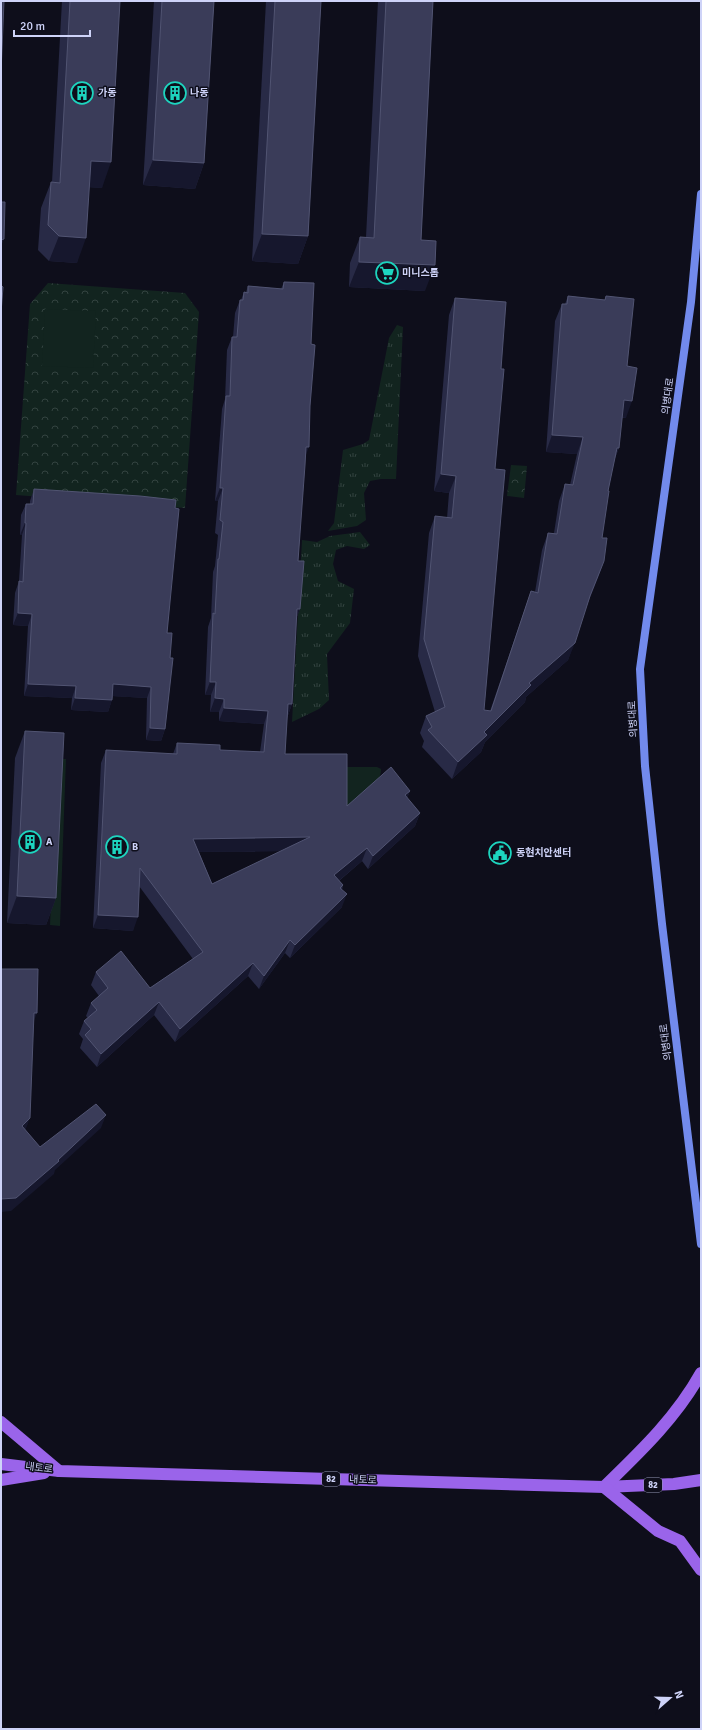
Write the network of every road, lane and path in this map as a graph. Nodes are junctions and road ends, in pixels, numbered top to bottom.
1 (701, 194) edge
2 (701, 1244) edge
3 (701, 1373) edge
4 (1, 1422) edge
5 (1, 1464) edge
6 (59, 1471) junction
7 (1, 1480) edge
8 (701, 1480) edge
9 (604, 1488) junction
10 (701, 1570) edge

1 - 2 street, 의병대로
3 - 9 main road
4 - 6 main road
5 - 6 main road, 내토로 / 82
6 - 7 main road
6 - 9 main road, 내토로 / 82
8 - 9 main road, 내토로 / 82
9 - 10 main road

